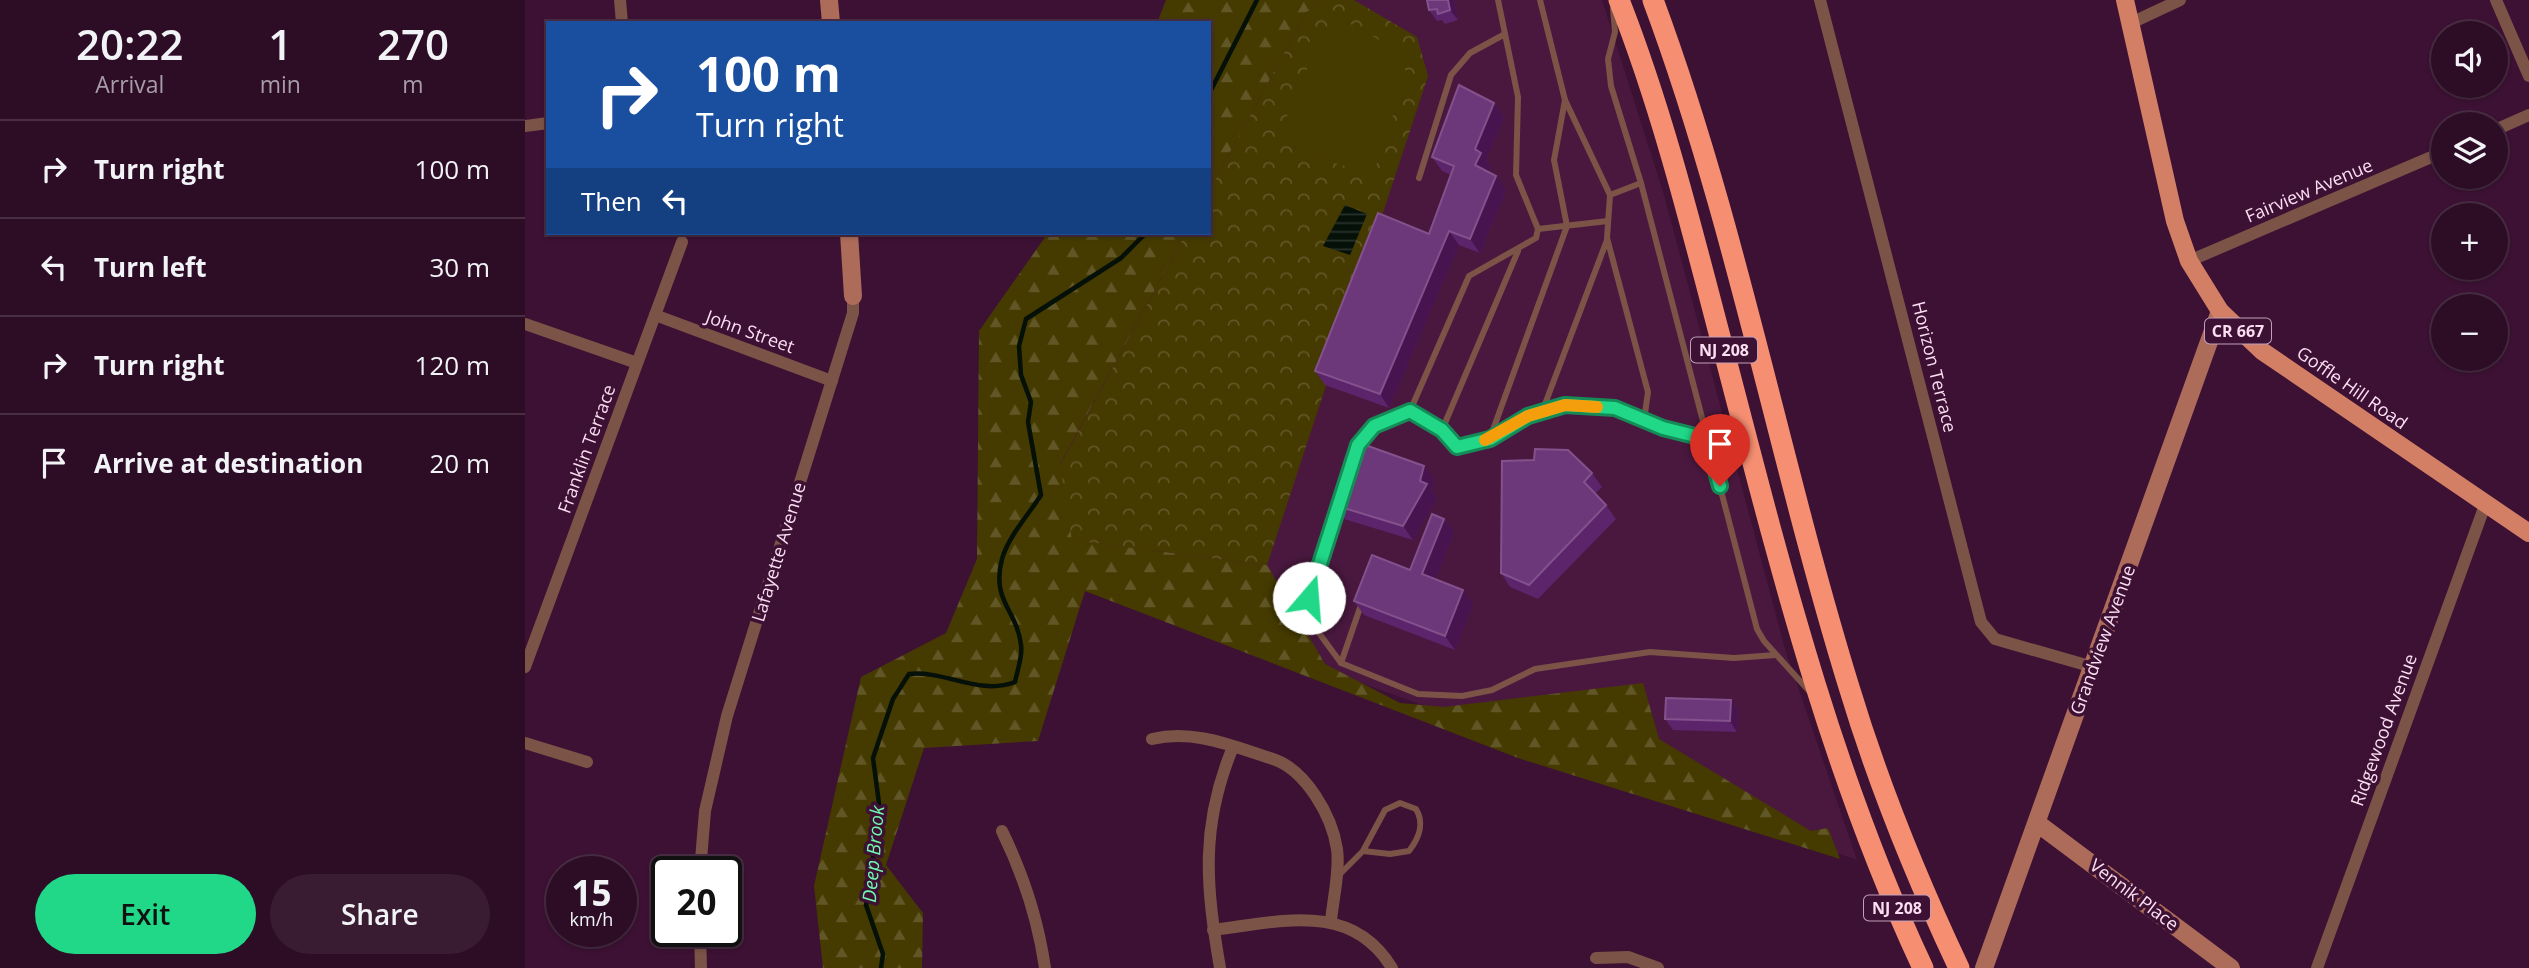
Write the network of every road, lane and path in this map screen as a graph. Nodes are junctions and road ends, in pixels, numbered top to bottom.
1 (621, 0) edge
2 (829, 0) edge
3 (1498, 0) edge
4 (1540, 0) edge
5 (1611, 0) edge
6 (1619, 0) edge
7 (1653, 0) edge
8 (1820, 0) edge
9 (2125, 0) edge
10 (2180, 0) edge
11 (2496, 0) edge
12 (622, 21) edge
13 (831, 21) edge
14 (2131, 23) junction
15 (1505, 34) junction
16 (2529, 76) edge
17 (1565, 100) junction
18 (2529, 115) edge
19 (546, 123) edge
20 (2508, 124) edge
21 (525, 126) edge
22 (2431, 157) edge
23 (1419, 178) dead end
24 (1641, 183) junction
25 (1610, 195) junction
26 (1608, 221) junction
27 (1567, 226) junction
28 (1538, 229) junction
29 (849, 235) edge
30 (1607, 238) junction
31 (682, 243) dead end
32 (1518, 250) junction
33 (2189, 261) junction
34 (853, 296) joint
35 (2220, 311) junction
36 (655, 315) junction
37 (525, 324) edge
38 (637, 363) junction
39 (832, 381) junction
40 (1410, 411) junction
41 (1542, 412) junction
42 (1644, 420) junction
43 (1442, 430) junction
44 (1490, 439) junction
45 (1707, 439) junction
46 (1354, 458) edge
47 (1342, 497) edge
48 (2485, 505) junction
49 (2529, 533) edge
50 (1364, 597) edge
51 (1776, 654) junction
52 (1341, 663) junction
53 (525, 667) edge
54 (2093, 667) junction
55 (1820, 704) junction
56 (1152, 740) dead end
57 (525, 743) edge
58 (1233, 747) junction
59 (587, 762) dead end
60 (2037, 822) junction
61 (1002, 831) dead end
62 (1363, 851) junction
63 (701, 856) edge
64 (1334, 880) junction
65 (1331, 921) junction
66 (1213, 930) junction
67 (700, 947) edge
68 (1596, 958) dead end
69 (1985, 966) edge
70 (701, 968) edge
71 (1045, 968) edge
72 (1220, 968) edge
73 (1392, 968) edge
74 (1658, 968) edge
75 (1923, 968) edge
76 (1959, 968) edge
77 (2231, 968) edge
78 (2317, 968) edge

1 - 12 street
2 - 13 street
3 - 15 lane
4 - 17 lane
5 - 24 lane
6 - 55 highway, NJ 208
7 - 76 highway, NJ 208
8 - 54 street, Horizon Terrace
9 - 14 main road, Goffle Hill Road / CR 667
10 - 14 street
11 - 16 street
14 - 33 main road, Goffle Hill Road / CR 667
15 - 23 lane
15 - 28 lane
17 - 25 lane
17 - 27 lane
18 - 20 street
19 - 21 street
22 - 33 street, Fairview Avenue
24 - 25 lane
24 - 45 lane
25 - 26 lane
26 - 27 lane
26 - 30 lane
27 - 28 lane
27 - 44 lane
28 - 32 lane
29 - 34 street, Lafayette Avenue
30 - 41 lane
30 - 42 lane
31 - 36 street, Franklin Terrace
32 - 40 lane
32 - 43 lane
33 - 35 main road, Goffle Hill Road / CR 667
34 - 39 street, Lafayette Avenue
35 - 48 main road, Goffle Hill Road / CR 667
35 - 54 street, Grandview Avenue
36 - 38 street, Franklin Terrace
36 - 39 street, John Street
37 - 38 street
38 - 53 street, Franklin Terrace
39 - 63 street, Lafayette Avenue
40 - 43 lane
40 - 46 lane
41 - 42 lane
41 - 44 lane
42 - 45 lane
43 - 44 lane
45 - 51 lane
47 - 52 lane
48 - 49 main road, Goffle Hill Road / CR 667
48 - 78 street, Ridgewood Avenue
50 - 52 lane
51 - 52 lane
51 - 55 lane
54 - 60 street, Grandview Avenue
55 - 75 highway, NJ 208
56 - 58 street
57 - 59 street
58 - 64 street
58 - 66 street
60 - 69 street, Grandview Avenue
60 - 77 street, Vennik Place
61 - 71 street
62 - 62 lane
62 - 64 lane
64 - 65 street
65 - 66 street
65 - 73 street
66 - 72 street
67 - 70 street
68 - 74 street

